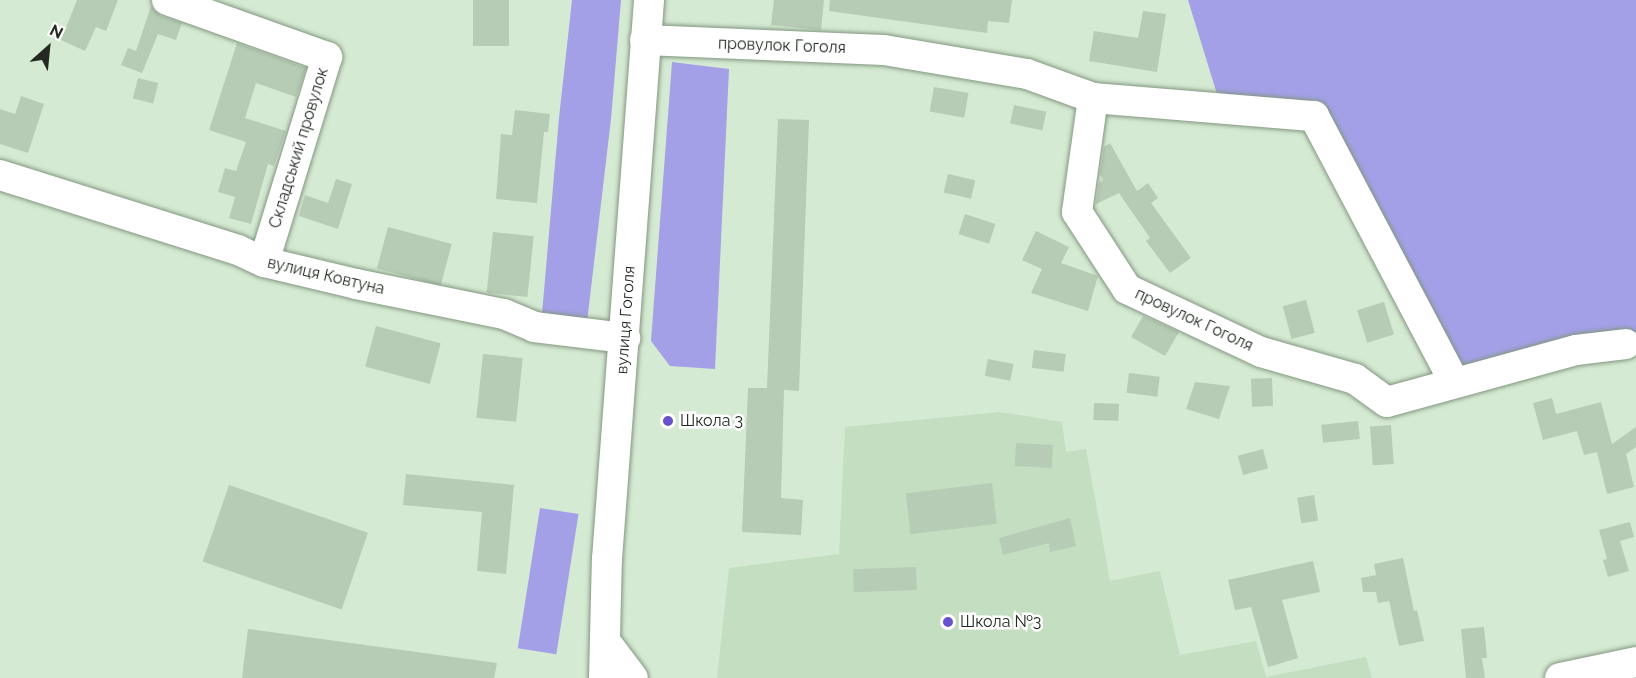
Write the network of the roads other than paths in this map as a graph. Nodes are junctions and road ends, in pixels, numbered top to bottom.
1 (167, 0) edge
2 (649, 0) edge
3 (645, 40) junction
4 (1093, 98) junction
5 (0, 175) edge
6 (264, 262) junction
7 (624, 338) junction
8 (1626, 344) dead end
9 (1454, 382) junction
10 (605, 641) junction
11 (1636, 662) edge
12 (586, 678) edge
13 (604, 678) edge
14 (633, 678) edge
15 (1560, 678) edge

1 - 6 street, Складський провулок
2 - 3 street, вулиця Гоголя
3 - 4 street, провулок Гоголя
3 - 7 street, вулиця Гоголя
4 - 9 street, провулок Гоголя
4 - 9 street, провулок Гоголя
5 - 6 street, вулиця Ковтуна
6 - 7 street, вулиця Ковтуна
7 - 10 street, вулиця Гоголя
8 - 9 street, провулок Гоголя
10 - 12 street, вулиця Гоголя
10 - 13 street, вулиця Гоголя
10 - 14 street
11 - 15 street

